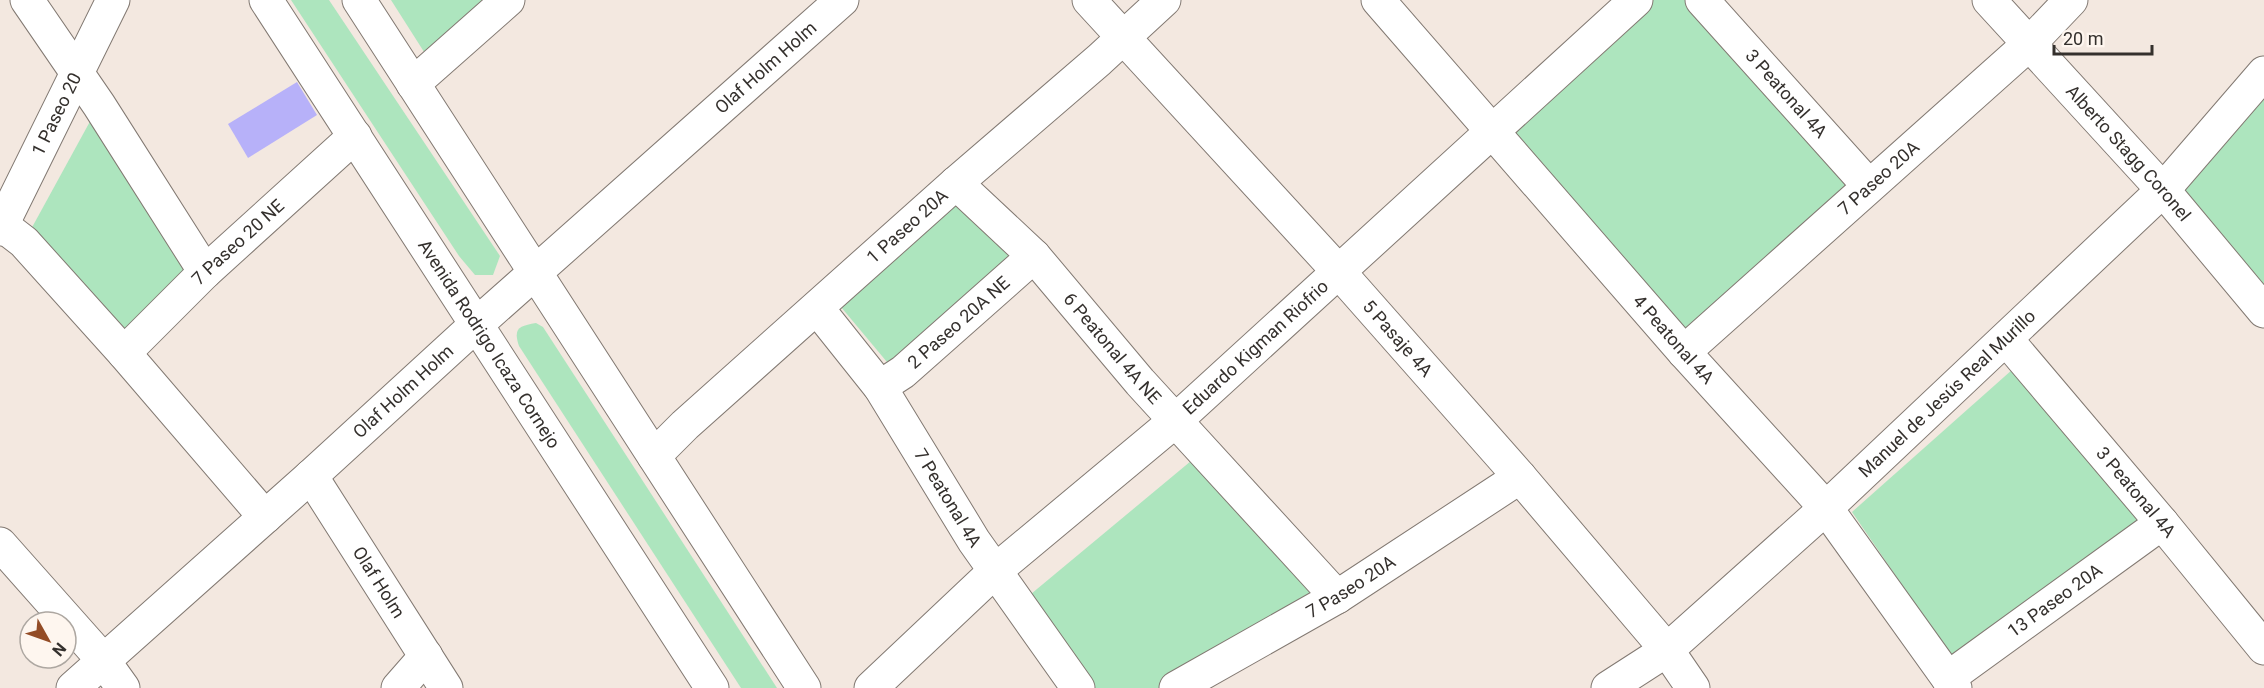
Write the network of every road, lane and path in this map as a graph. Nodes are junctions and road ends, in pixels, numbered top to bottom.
1 (27, 0) edge
2 (113, 0) edge
3 (266, 0) edge
4 (359, 0) edge
5 (508, 0) edge
6 (842, 0) edge
7 (1089, 0) edge
8 (1164, 0) edge
9 (1378, 0) edge
10 (1636, 0) edge
11 (1702, 0) edge
12 (1989, 0) edge
13 (2072, 0) edge
14 (1124, 38) junction
15 (2029, 44) junction
16 (76, 72) junction
17 (2264, 74) edge
18 (413, 84) junction
19 (1492, 131) junction
20 (355, 136) junction
21 (956, 183) junction
22 (1869, 186) junction
23 (2163, 190) junction
24 (1, 227) edge
25 (1034, 256) junction
26 (205, 272) junction
27 (1339, 272) junction
28 (535, 273) junction
29 (818, 308) junction
30 (2264, 311) edge
31 (477, 324) junction
32 (2006, 339) junction
33 (1684, 352) junction
34 (124, 353) junction
35 (880, 387) junction
36 (1175, 421) junction
37 (654, 456) junction
38 (311, 476) junction
39 (1520, 477) junction
40 (1826, 508) junction
41 (265, 517) junction
42 (2162, 523) junction
43 (0, 543) edge
44 (995, 571) junction
45 (1337, 597) junction
46 (2264, 648) edge
47 (1667, 650) junction
48 (426, 656) junction
49 (103, 660) junction
50 (1951, 683) edge
51 (73, 688) edge
52 (123, 688) edge
53 (398, 688) edge
54 (446, 688) edge
55 (712, 688) edge
56 (804, 688) edge
57 (871, 688) edge
58 (1078, 688) edge
59 (1176, 688) edge
60 (1608, 688) edge
61 (1693, 688) edge

1 - 16 street
2 - 16 street, 1 Paseo 20
3 - 20 street, Avenida Rodrigo Icaza Cornejo
4 - 18 street
5 - 18 street
6 - 28 street, Olaf Holm Holm
7 - 14 street, 5 Pasaje 4A
8 - 14 street, 1 Paseo 20A
9 - 19 street, 4 Peatonal 4A
10 - 19 street, Eduardo Kigman Riofrio
11 - 22 street, 3 Peatonal 4A
12 - 15 street, Alberto Stagg Coronel
13 - 15 street, 7 Paseo 20A
14 - 21 street, 1 Paseo 20A
14 - 27 street, 5 Pasaje 4A
15 - 22 street, 7 Paseo 20A
15 - 23 street, Alberto Stagg Coronel
16 - 24 street, 1 Paseo 20
16 - 26 street
17 - 23 street, Manuel de Jesús Real Murillo
18 - 28 street
19 - 27 street, Eduardo Kigman Riofrio
19 - 33 street, 4 Peatonal 4A
20 - 26 street, 7 Paseo 20 NE
20 - 31 street, Avenida Rodrigo Icaza Cornejo
21 - 25 street, 6 Peatonal 4A NE
21 - 29 street, 1 Paseo 20A
22 - 33 street, 7 Paseo 20A
23 - 30 street, Alberto Stagg Coronel
23 - 32 street, Manuel de Jesús Real Murillo
24 - 34 street
25 - 35 street, 2 Paseo 20A NE
25 - 36 street, 6 Peatonal 4A NE
26 - 34 street, 7 Paseo 20 NE
27 - 36 street, Eduardo Kigman Riofrio
27 - 39 street, 5 Pasaje 4A
28 - 31 street, Olaf Holm Holm
28 - 37 street
29 - 35 street, 7 Peatonal 4A
29 - 37 street, 1 Paseo 20A
31 - 38 street, Olaf Holm Holm
31 - 55 street, Avenida Rodrigo Icaza Cornejo
32 - 40 street, Manuel de Jesús Real Murillo
32 - 42 street, 3 Peatonal 4A
33 - 40 street, 4 Peatonal 4A
34 - 41 street
35 - 44 street, 7 Peatonal 4A
36 - 44 street, Eduardo Kigman Riofrio
36 - 45 street, 6 Peatonal 4A NE
37 - 56 street
38 - 41 street, Olaf Holm Holm
38 - 48 street, Olaf Holm
39 - 45 street, 7 Paseo 20A
39 - 47 street, 5 Pasaje 4A
40 - 47 street, Manuel de Jesús Real Murillo
40 - 50 street, 4 Peatonal 4A
41 - 49 street, Olaf Holm Holm
42 - 46 street, 3 Peatonal 4A
42 - 50 street, 13 Paseo 20A
43 - 49 street
44 - 57 street, Eduardo Kigman Riofrio
44 - 58 street, 7 Peatonal 4A
45 - 59 street, 7 Paseo 20A
47 - 60 street, Manuel de Jesús Real Murillo
47 - 61 street, 5 Pasaje 4A
48 - 53 street
48 - 54 street, Olaf Holm
49 - 51 street, Olaf Holm Holm
49 - 52 street

